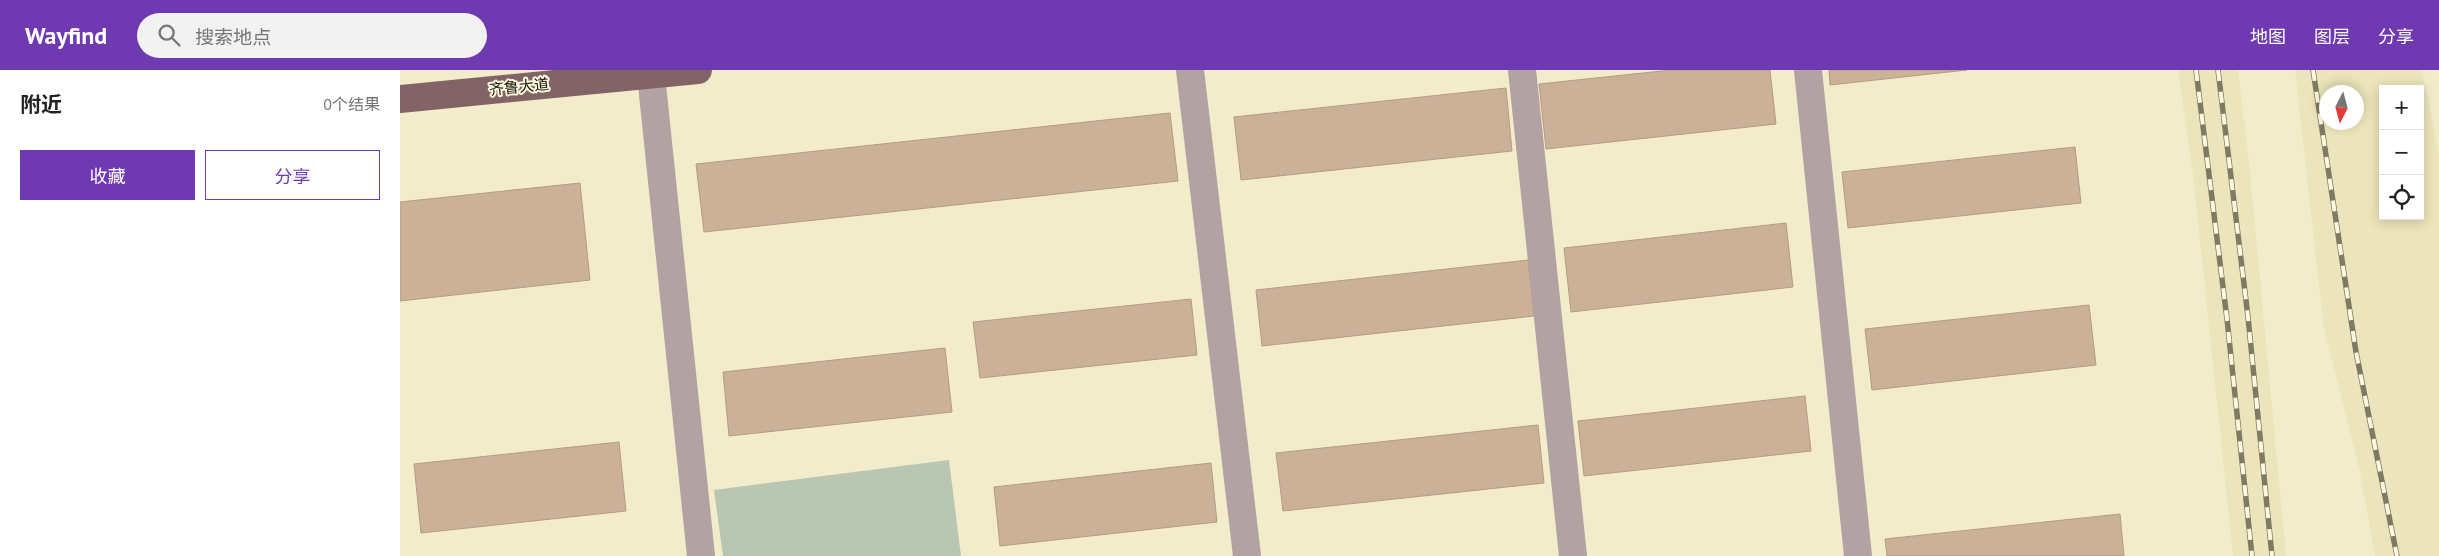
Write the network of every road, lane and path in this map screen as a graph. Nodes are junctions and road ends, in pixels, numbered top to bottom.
1 (698, 70) edge
2 (1190, 70) edge
3 (1522, 70) edge
4 (1808, 70) edge
5 (651, 75) junction
6 (400, 99) edge
7 (701, 556) edge
8 (1247, 556) edge
9 (1573, 556) edge
10 (1858, 556) edge

1 - 5 main road, 齐鲁大道
2 - 8 street
3 - 9 street
4 - 10 street
5 - 6 main road, 齐鲁大道
5 - 7 street

